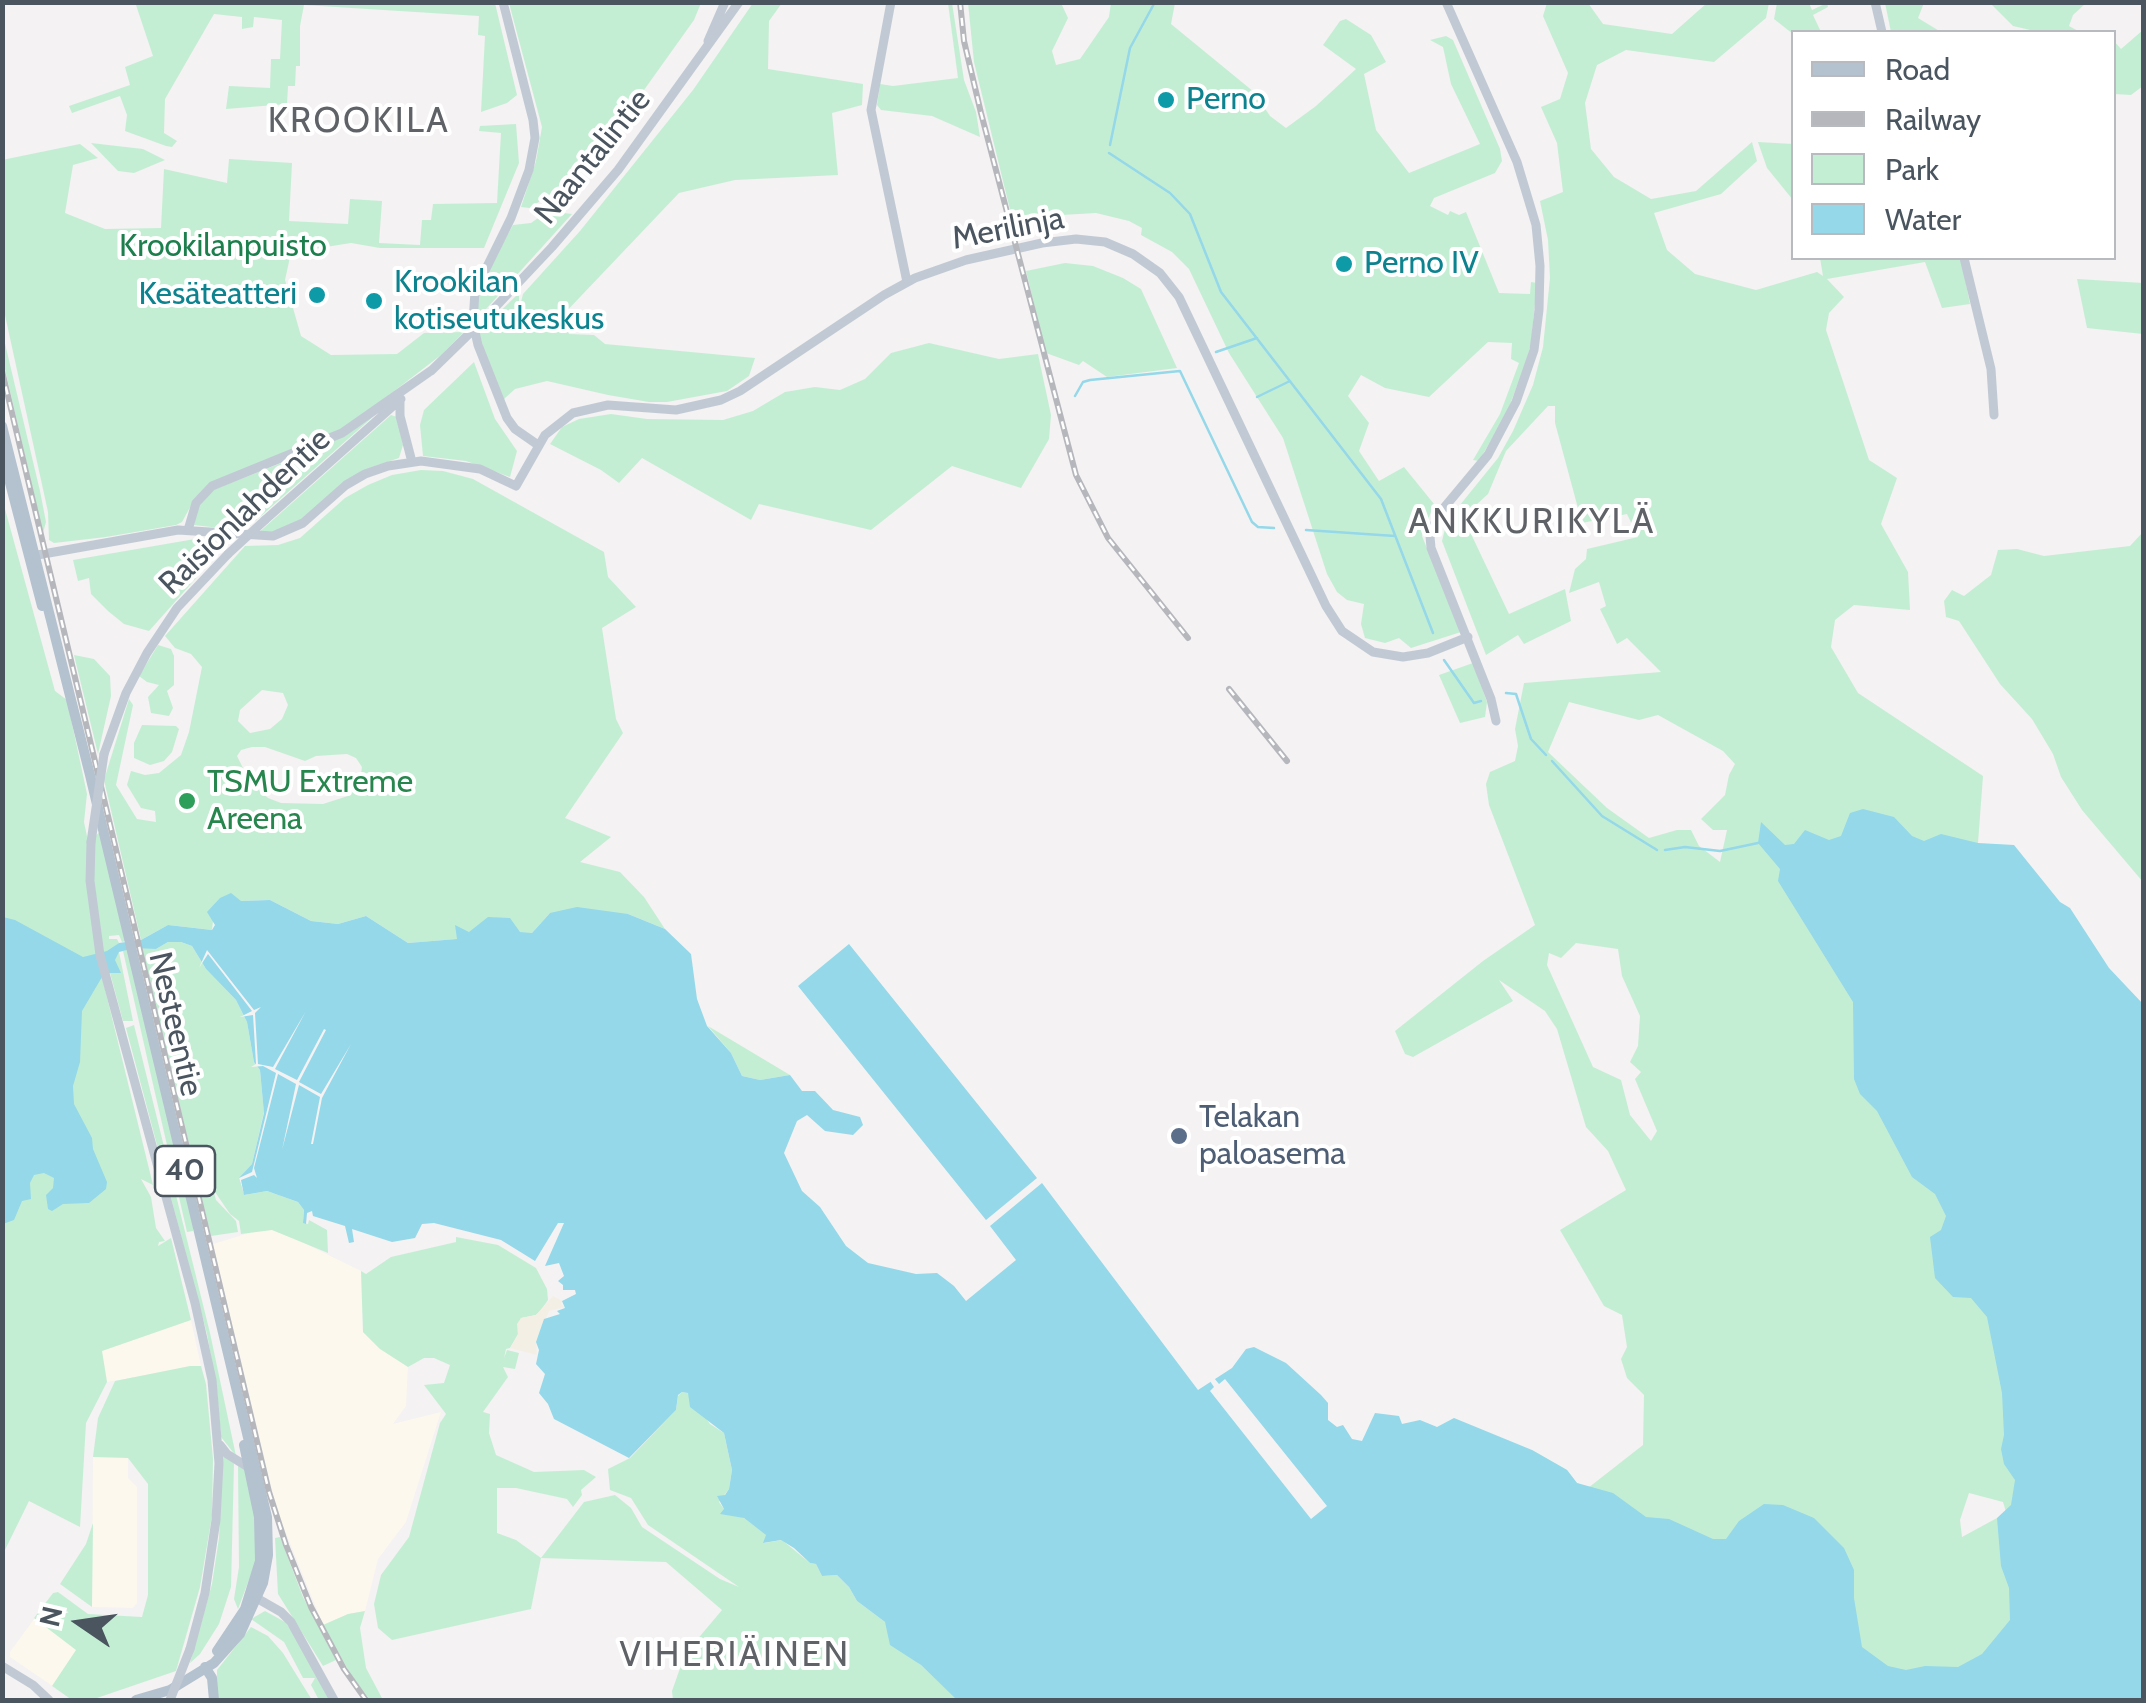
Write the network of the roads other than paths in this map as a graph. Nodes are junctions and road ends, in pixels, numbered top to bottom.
1 (503, 2) edge
2 (726, 2) edge
3 (741, 2) edge
4 (891, 2) edge
5 (1446, 2) edge
6 (1875, 2) edge
7 (1882, 30) edge
8 (698, 63) junction
9 (1965, 260) edge
10 (907, 282) junction
11 (472, 332) joint
12 (432, 370) junction
13 (401, 399) junction
14 (1994, 415) dead end
15 (2, 426) edge
16 (538, 445) junction
17 (2, 452) edge
18 (412, 462) junction
19 (188, 530) junction
20 (33, 556) junction
21 (1468, 637) junction
22 (1496, 721) dead end
23 (218, 1438) junction
24 (253, 1470) junction
25 (254, 1597) junction
26 (2, 1666) edge
27 (204, 1667) junction
28 (49, 1700) edge
29 (136, 1700) edge
30 (170, 1700) edge
31 (214, 1700) edge
32 (334, 1700) edge

1 - 16 street
2 - 8 street
3 - 8 street, Naantalintie
4 - 10 street
5 - 21 street
6 - 7 street
8 - 11 street, Naantalintie, bridge
9 - 14 street
10 - 16 street, Merilinja
10 - 21 street, Merilinja
11 - 12 street, Raisionlahdentie
12 - 13 street, Raisionlahdentie
12 - 19 street
13 - 18 street
13 - 23 street, Raisionlahdentie, bridge
15 - 20 main road, Nesteentie / 40
16 - 18 street, Merilinja
17 - 20 main road, Nesteentie / 40
18 - 19 street
19 - 20 street
20 - 24 main road, Nesteentie / 40
21 - 22 street
23 - 24 street
23 - 30 street, Raisionlahdentie, bridge
24 - 25 main road, Nesteentie / 40
25 - 27 main road, 40
25 - 32 street
26 - 28 street
27 - 29 main road, 40
27 - 31 main road

